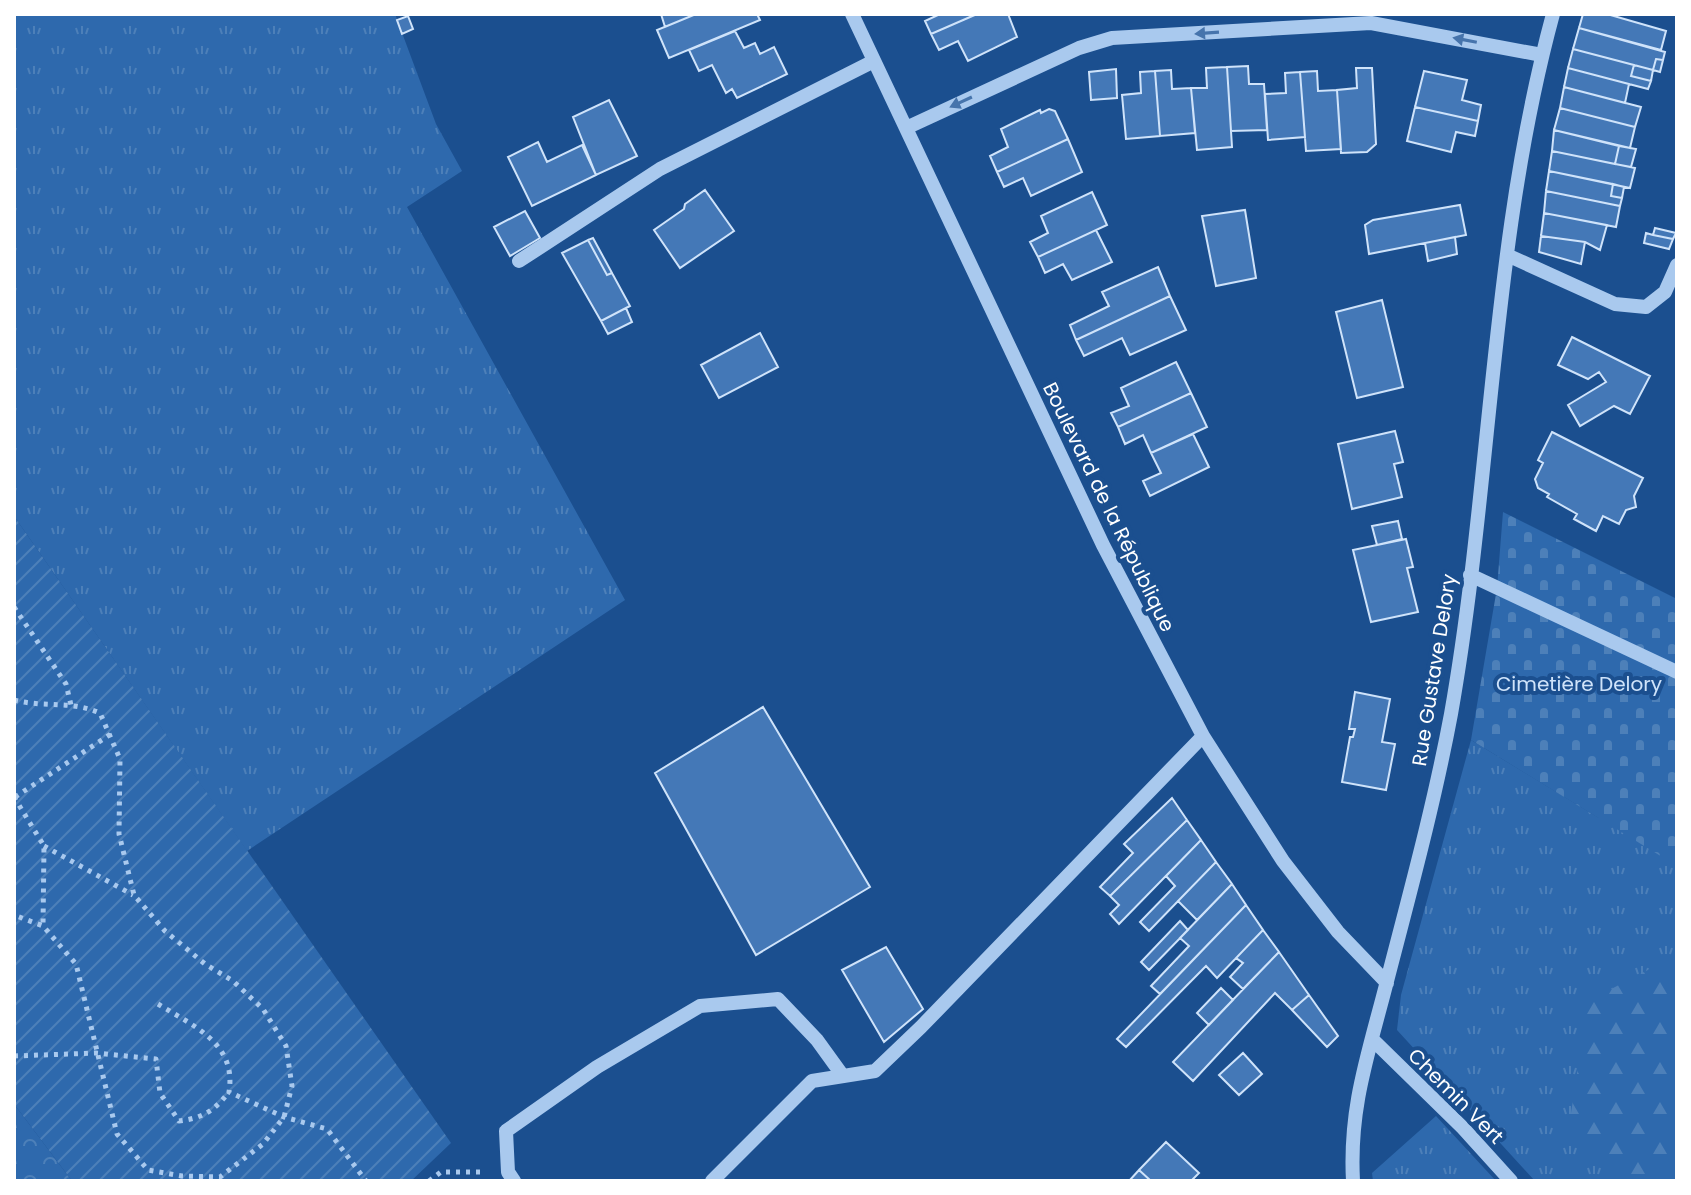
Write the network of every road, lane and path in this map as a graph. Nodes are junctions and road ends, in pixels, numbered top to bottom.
1 (852, 14) edge
2 (1553, 14) edge
3 (1542, 55) junction
4 (874, 61) junction
5 (906, 128) junction
6 (1507, 255) junction
7 (519, 261) dead end
8 (1677, 265) edge
9 (1470, 575) junction
10 (14, 607) edge
11 (1677, 672) edge
12 (14, 700) edge
13 (71, 705) junction
14 (111, 734) junction
15 (1203, 736) junction
16 (14, 797) edge
17 (44, 846) junction
18 (134, 895) junction
19 (14, 915) edge
20 (43, 926) junction
21 (1387, 983) junction
22 (158, 1004) dead end
23 (1372, 1039) junction
24 (96, 1053) junction
25 (14, 1056) edge
26 (843, 1076) junction
27 (229, 1092) junction
28 (284, 1117) junction
29 (511, 1176) edge
30 (366, 1181) edge
31 (429, 1181) edge
32 (712, 1181) edge
33 (1353, 1181) edge
34 (1511, 1181) edge

1 - 4 street, Boulevard de la République
2 - 3 street, Rue Gustave Delory
3 -> 5 street
3 - 6 street, Rue Gustave Delory
4 - 5 street, Boulevard de la République
4 - 7 street
5 - 15 street, Boulevard de la République
6 - 8 street
6 - 9 street, Rue Gustave Delory
9 - 11 street
9 - 21 street, Rue Gustave Delory
10 - 13 path
12 - 13 path
13 - 14 path
14 - 16 path
14 - 18 path
15 - 21 street, Boulevard de la République
15 - 26 street
16 - 17 path
17 - 18 path
17 - 20 path
18 - 28 path
19 - 20 path
20 - 24 path
21 - 23 street, Rue Gustave Delory
22 - 27 path
23 - 33 street, Rue Gustave Delory
23 - 34 street, Chemin Vert
24 - 25 path
24 - 27 path
24 - 28 path
26 - 29 street
26 - 32 street
27 - 28 path
28 - 30 path
29 - 31 path

